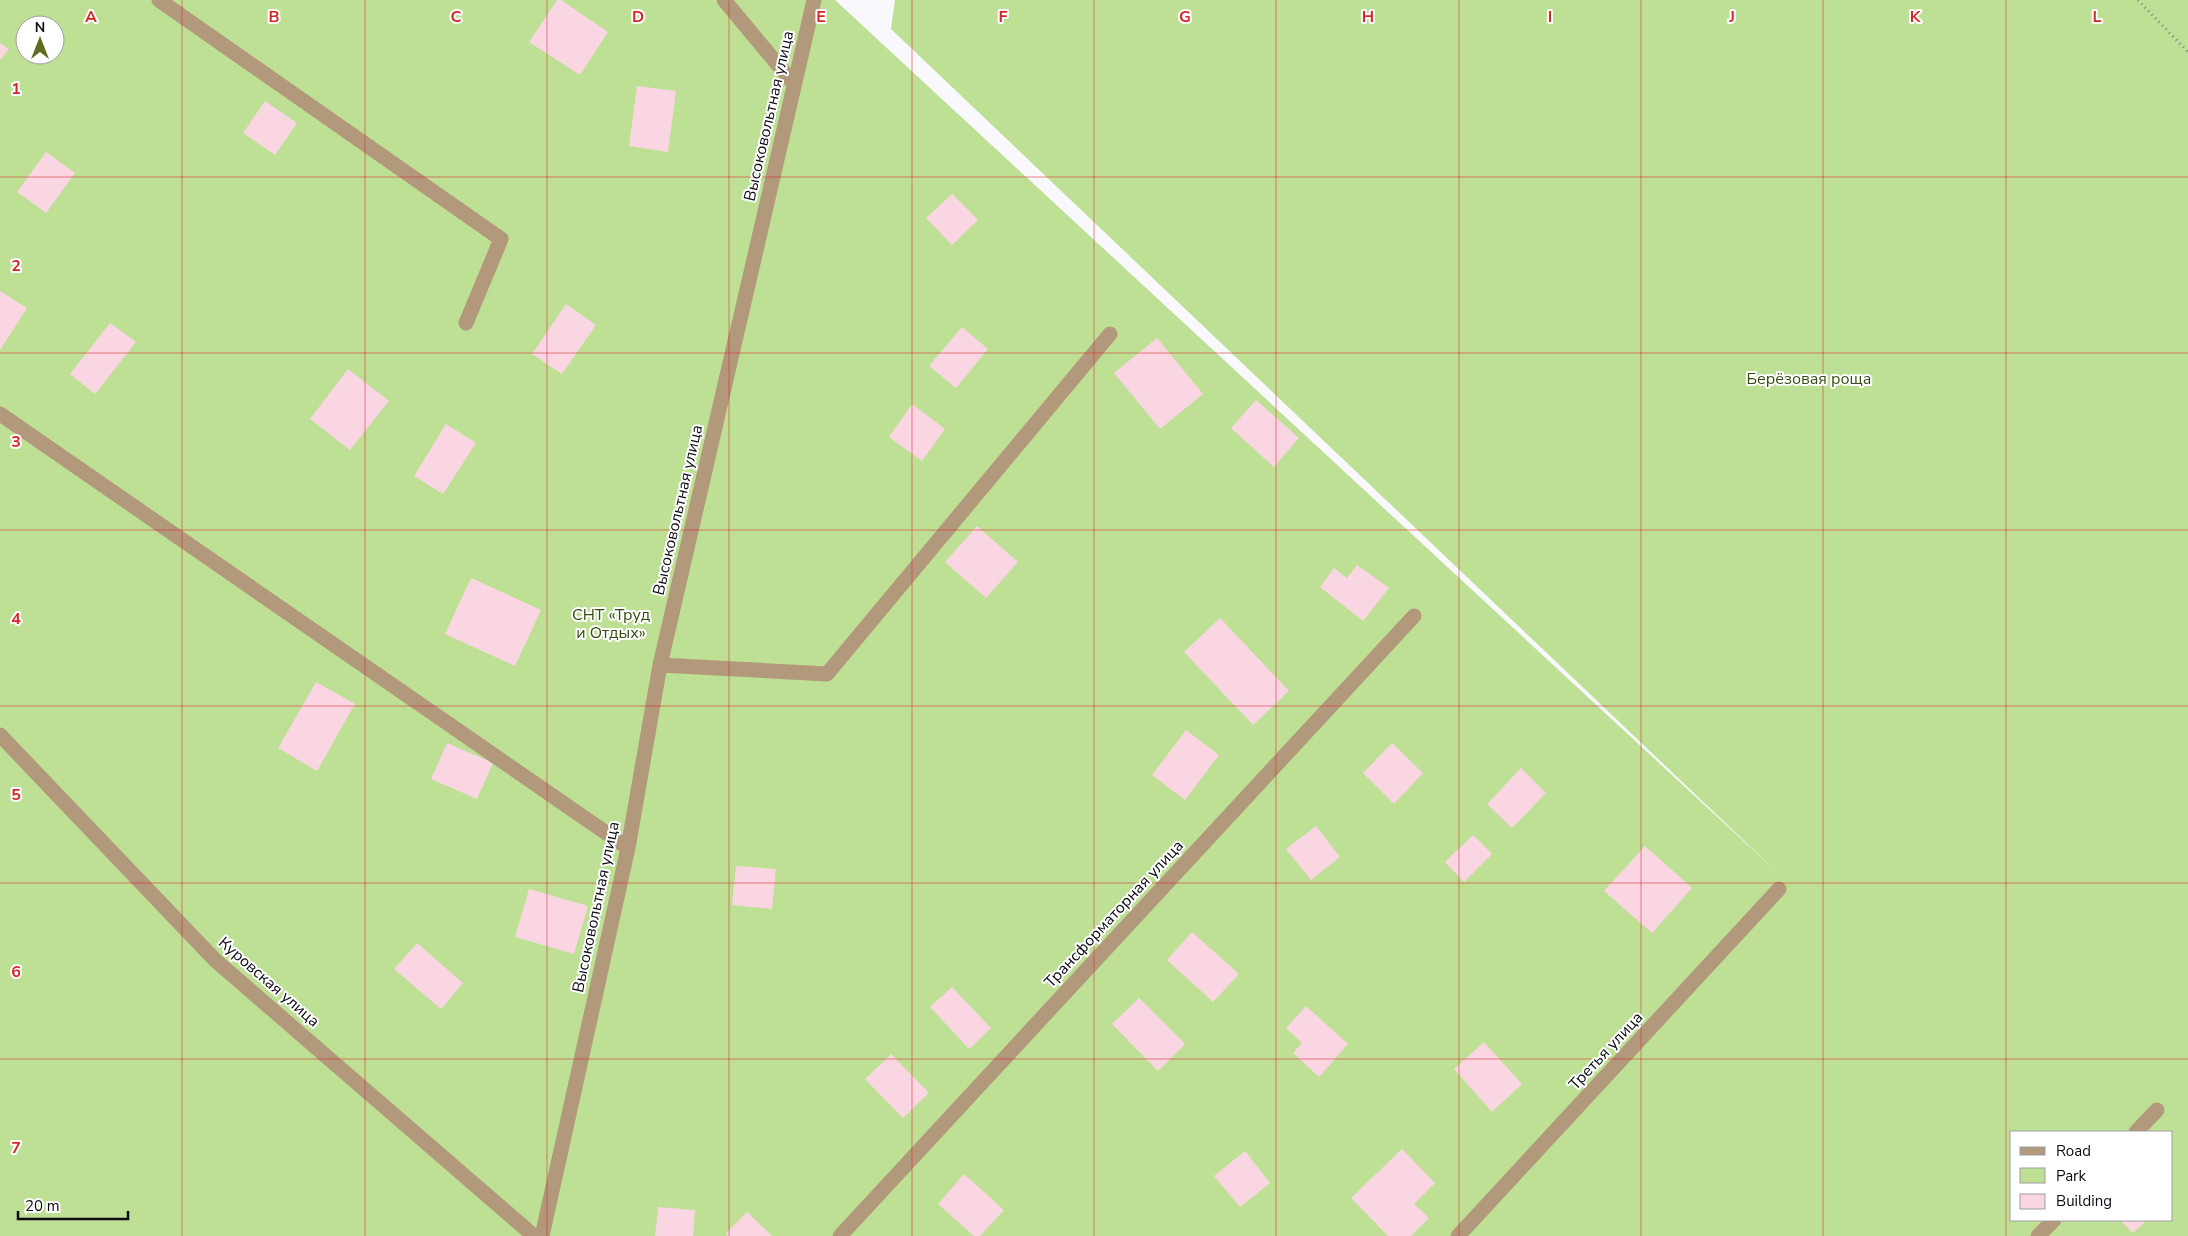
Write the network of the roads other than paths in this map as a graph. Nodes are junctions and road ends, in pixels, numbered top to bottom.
1 (159, 0) edge
2 (724, 0) edge
3 (814, 0) edge
4 (794, 84) junction
5 (466, 323) dead end
6 (1110, 334) dead end
7 (0, 414) edge
8 (1414, 616) dead end
9 (660, 665) junction
10 (0, 735) edge
11 (628, 848) junction
12 (1779, 889) dead end
13 (2158, 1110) dead end
14 (2137, 1131) edge
15 (2053, 1221) edge
16 (534, 1236) edge
17 (542, 1236) edge
18 (840, 1236) edge
19 (1458, 1236) edge
20 (2038, 1236) edge

1 - 5 street
2 - 4 street
3 - 4 street, Высоковольтная улица
4 - 9 street, Высоковольтная улица
6 - 9 street
7 - 11 street
8 - 18 street, Трансформаторная улица
9 - 11 street, Высоковольтная улица
10 - 16 street, Куровская улица
11 - 17 street, Высоковольтная улица
12 - 19 street, Третья улица
13 - 14 street
15 - 20 street

